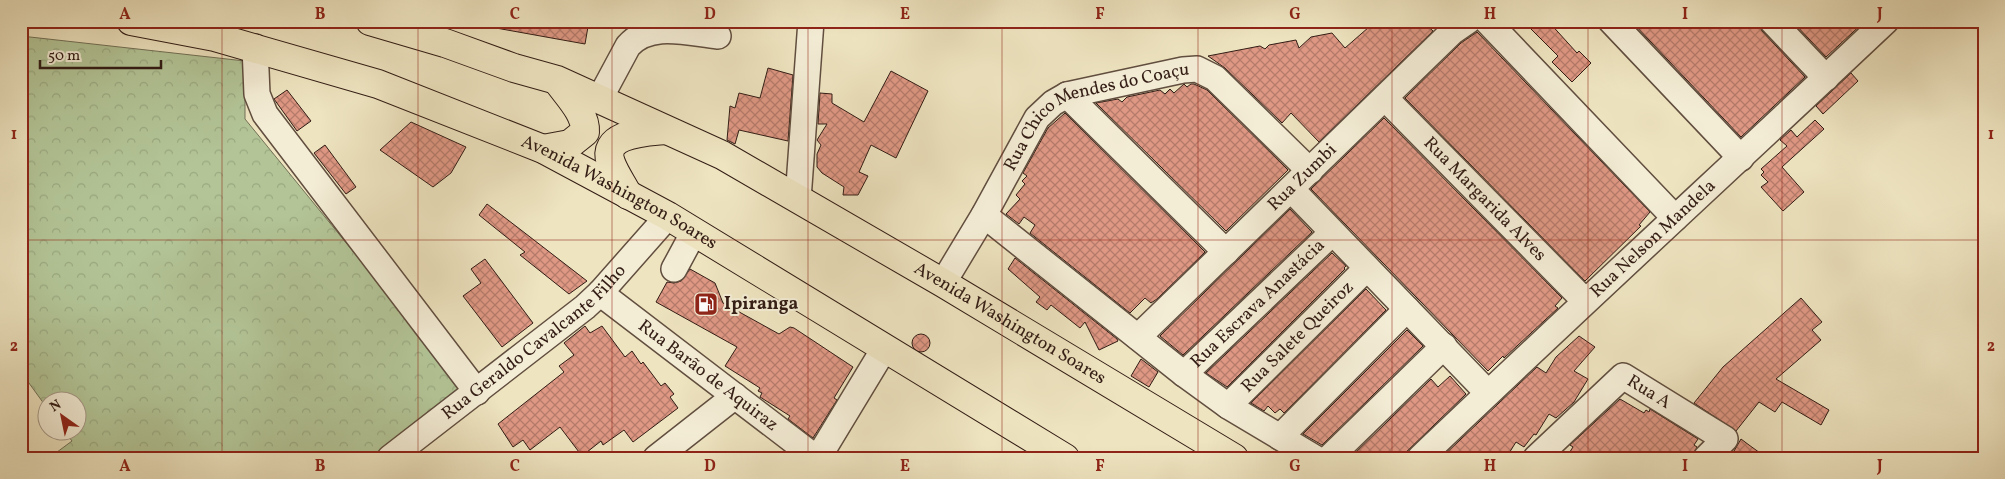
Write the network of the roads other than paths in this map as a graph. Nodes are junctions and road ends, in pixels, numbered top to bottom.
1 (132, 21) edge
2 (370, 21) edge
3 (811, 21) edge
4 (1468, 21) edge
5 (1487, 21) edge
6 (1611, 21) edge
7 (1772, 21) edge
8 (1886, 21) edge
9 (718, 36) dead end
10 (255, 47) junction
11 (1826, 78) junction
12 (557, 80) junction
13 (1067, 96) junction
14 (1385, 98) junction
15 (600, 100) junction
16 (664, 130) junction
17 (543, 149) junction
18 (1741, 158) junction
19 (1310, 171) junction
20 (1291, 189) junction
21 (628, 195) junction
22 (798, 199) junction
23 (984, 215) junction
24 (668, 216) junction
25 (1675, 218) junction
26 (694, 232) junction
27 (1332, 233) junction
28 (1226, 252) junction
29 (674, 268) dead end
30 (1367, 268) junction
31 (943, 283) junction
32 (600, 293) junction
33 (1585, 301) junction
34 (1407, 309) junction
35 (1138, 337) junction
36 (1444, 346) junction
37 (884, 349) junction
38 (1184, 374) junction
39 (476, 392) junction
40 (1488, 393) junction
41 (736, 396) junction
42 (1228, 406) junction
43 (1280, 437) junction
44 (390, 458) edge
45 (656, 458) edge
46 (817, 458) edge
47 (1065, 458) edge
48 (1234, 458) edge
49 (1315, 458) edge
50 (1329, 458) edge
51 (1420, 458) edge
52 (1536, 458) edge
53 (1706, 458) edge

1 - 10 highway, Avenida Washington Soares
2 - 12 highway, Avenida Washington Soares
3 - 22 street
4 - 14 street, Rua Zumbi
5 - 25 street
6 - 18 street
7 - 11 street
8 - 11 street, Rua Nelson Mandela
9 - 15 street
10 - 17 highway, Avenida Washington Soares
10 - 39 street
11 - 18 street, Rua Nelson Mandela
12 - 15 highway, Avenida Washington Soares
12 - 17 highway
13 - 19 street, Rua Chico Mendes do Coaçu
13 - 23 street, Rua Chico Mendes do Coaçu
13 - 28 street
14 - 19 street, Rua Zumbi
14 - 33 street, Rua Margarida Alves
15 - 16 highway, Avenida Washington Soares
16 - 21 highway
16 - 22 highway, Avenida Washington Soares
17 - 21 highway, Avenida Washington Soares
18 - 25 street, Rua Nelson Mandela
19 - 20 street, Rua Zumbi
20 - 27 street
20 - 28 street, Rua Zumbi
21 - 24 highway, Avenida Washington Soares
22 - 31 highway, Avenida Washington Soares
23 - 31 street, Rua Chico Mendes do Coaçu
23 - 35 street
24 - 26 highway, Avenida Washington Soares
24 - 32 street, Rua Geraldo Cavalcante Filho
25 - 33 street, Rua Nelson Mandela
26 - 29 street
26 - 37 highway, Avenida Washington Soares
27 - 30 street
27 - 38 street, Rua Escrava Anastácia
28 - 35 street, Rua Zumbi
30 - 34 street
30 - 42 street, Rua Salete Queiroz
31 - 48 highway, Avenida Washington Soares
32 - 39 street, Rua Geraldo Cavalcante Filho
32 - 41 street, Rua Barão de Aquiraz
33 - 40 street, Rua Nelson Mandela
34 - 36 street
34 - 43 street
35 - 38 street
36 - 40 street
36 - 50 street
37 - 46 street
37 - 47 highway, Avenida Washington Soares
38 - 42 street
39 - 44 street, Rua Geraldo Cavalcante Filho
40 - 51 street, Rua Nelson Mandela
41 - 45 street
41 - 46 street, Rua Barão de Aquiraz
42 - 43 street
43 - 49 street
52 - 53 street, Rua A

